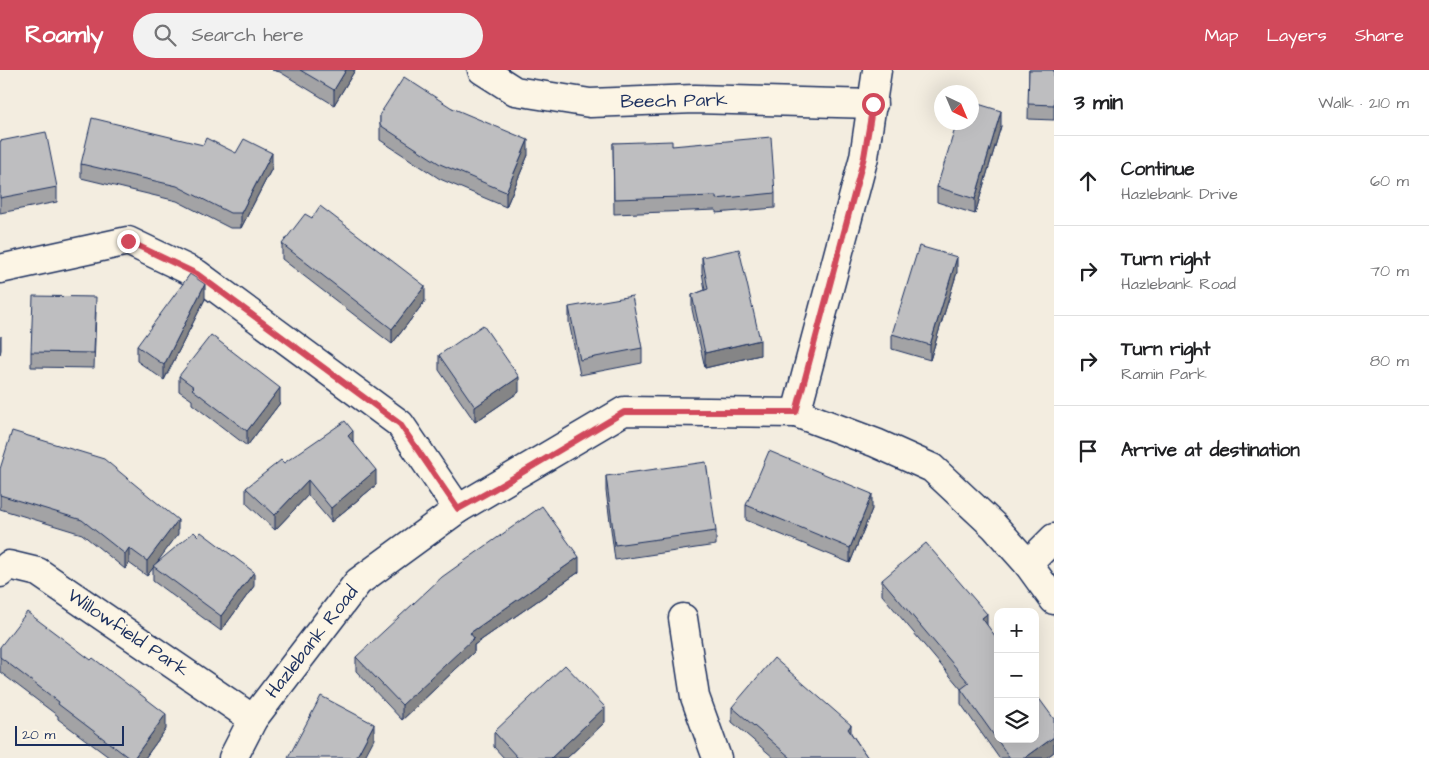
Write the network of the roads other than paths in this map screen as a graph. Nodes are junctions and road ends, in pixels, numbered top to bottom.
1 (482, 70) edge
2 (877, 70) edge
3 (873, 104) junction
4 (0, 269) edge
5 (796, 412) junction
6 (458, 509) junction
7 (1054, 538) edge
8 (1028, 564) junction
9 (0, 573) edge
10 (1054, 600) edge
11 (683, 618) dead end
12 (253, 718) junction
13 (233, 758) edge
14 (717, 758) edge

1 - 3 street, Beech Park
2 - 3 street
3 - 5 street
4 - 6 street
5 - 6 street, Hazlebank Road
5 - 8 street, Hazlebank Road
6 - 12 street, Hazlebank Road
7 - 8 street
8 - 10 street, Hazlebank Road
9 - 12 street, Willowfield Park
11 - 14 street
12 - 13 street, Hazlebank Road

